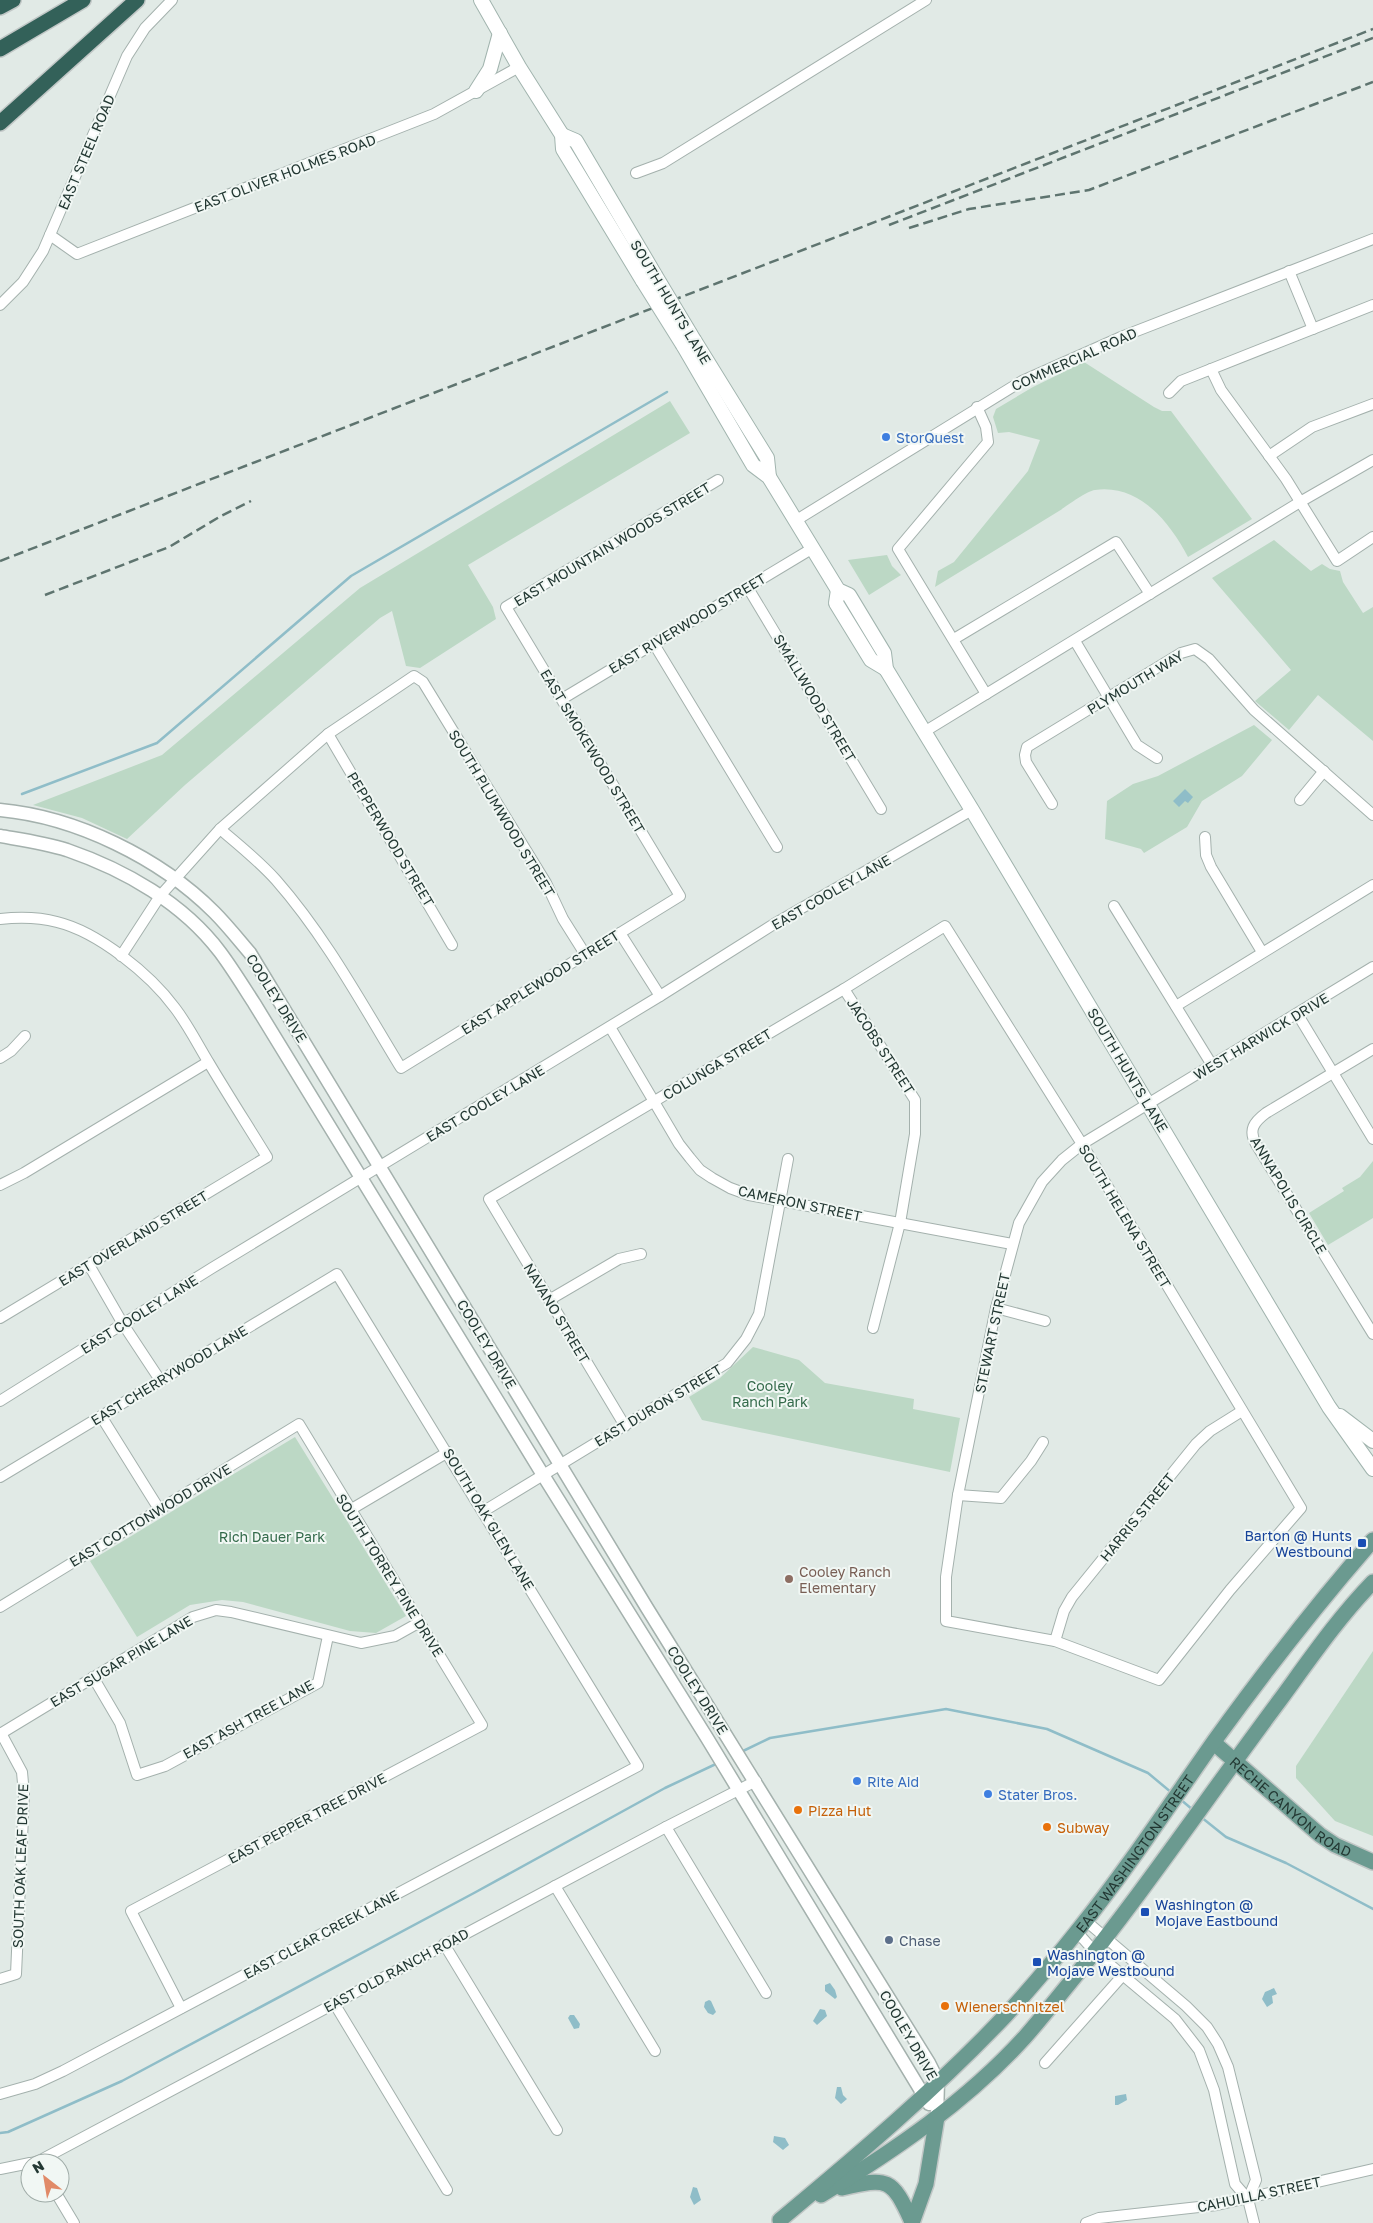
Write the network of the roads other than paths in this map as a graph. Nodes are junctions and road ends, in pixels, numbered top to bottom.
1 (13, 0) edge
2 (84, 0) edge
3 (137, 0) edge
4 (172, 0) edge
5 (481, 0) edge
6 (926, 0) edge
7 (0, 7) edge
8 (500, 33) junction
9 (0, 49) edge
10 (519, 67) junction
11 (476, 92) junction
12 (0, 123) edge
13 (636, 173) dead end
14 (50, 235) junction
15 (1373, 239) edge
16 (1289, 271) junction
17 (0, 304) edge
18 (1373, 305) edge
19 (1313, 329) junction
20 (1211, 369) junction
21 (1169, 393) dead end
22 (1373, 404) edge
23 (977, 407) junction
24 (1269, 456) junction
25 (1373, 460) edge
26 (718, 480) dead end
27 (1300, 502) junction
28 (795, 521) junction
29 (1373, 537) edge
30 (813, 548) junction
31 (748, 588) junction
32 (1150, 594) junction
33 (506, 607) joint
34 (954, 639) junction
35 (1075, 641) junction
36 (654, 644) junction
37 (986, 694) junction
38 (1108, 698) junction
39 (562, 699) junction
40 (924, 732) junction
41 (328, 734) junction
42 (1157, 758) dead end
43 (1324, 771) junction
44 (1300, 800) dead end
45 (1052, 804) dead end
46 (881, 809) dead end
47 (0, 810) edge
48 (972, 810) junction
49 (1373, 815) edge
50 (220, 828) junction
51 (0, 836) edge
52 (1205, 838) dead end
53 (777, 847) dead end
54 (175, 879) junction
55 (1373, 885) edge
56 (160, 896) junction
57 (680, 896) joint
58 (1114, 906) dead end
59 (0, 919) edge
60 (945, 926) joint
61 (620, 933) junction
62 (452, 945) dead end
63 (1262, 952) junction
64 (585, 954) junction
65 (121, 956) junction
66 (1373, 968) edge
67 (844, 989) junction
68 (660, 996) junction
69 (1176, 1006) junction
70 (1298, 1015) junction
71 (610, 1027) junction
72 (25, 1036) dead end
73 (1373, 1049) edge
74 (0, 1058) edge
75 (208, 1062) junction
76 (1212, 1065) junction
77 (1333, 1072) junction
78 (653, 1102) junction
79 (1148, 1102) junction
80 (1373, 1139) edge
81 (1082, 1144) junction
82 (788, 1158) dead end
83 (380, 1168) junction
84 (361, 1178) junction
85 (0, 1185) edge
86 (489, 1200) joint
87 (780, 1201) junction
88 (900, 1223) junction
89 (1012, 1244) junction
90 (641, 1254) dead end
91 (89, 1265) junction
92 (338, 1274) joint
93 (549, 1300) junction
94 (996, 1308) junction
95 (0, 1318) edge
96 (1045, 1320) dead end
97 (123, 1324) junction
98 (873, 1328) dead end
99 (1373, 1334) edge
100 (160, 1380) junction
101 (0, 1401) edge
102 (1329, 1407) junction
103 (1242, 1411) junction
104 (101, 1416) junction
105 (299, 1424) joint
106 (625, 1426) junction
107 (1373, 1441) edge
108 (1043, 1442) dead end
109 (448, 1452) junction
110 (560, 1464) junction
111 (1373, 1469) edge
112 (543, 1475) junction
113 (0, 1477) edge
114 (958, 1495) junction
115 (160, 1509) junction
116 (350, 1510) junction
117 (484, 1511) junction
118 (1373, 1540) edge
119 (1373, 1582) edge
120 (0, 1607) edge
121 (420, 1622) junction
122 (328, 1636) junction
123 (1055, 1641) junction
124 (93, 1677) junction
125 (708, 1706) junction
126 (693, 1715) junction
127 (482, 1725) joint
128 (0, 1733) edge
129 (1214, 1743) junction
130 (1235, 1760) junction
131 (638, 1766) joint
132 (756, 1782) junction
133 (738, 1790) junction
134 (666, 1827) junction
135 (796, 1849) junction
136 (781, 1859) junction
137 (1373, 1862) edge
138 (555, 1886) junction
139 (1081, 1926) junction
140 (847, 1931) junction
141 (1107, 1938) junction
142 (831, 1940) junction
143 (444, 1944) junction
144 (1096, 1952) junction
145 (1138, 1964) junction
146 (1123, 1975) junction
147 (0, 1979) edge
148 (766, 1993) dead end
149 (334, 2003) junction
150 (181, 2008) junction
151 (655, 2051) dead end
152 (1045, 2063) dead end
153 (938, 2081) junction
154 (0, 2094) edge
155 (924, 2095) junction
156 (937, 2117) junction
157 (557, 2130) dead end
158 (53, 2153) edge
159 (20, 2166) edge
160 (1373, 2169) edge
161 (0, 2170) edge
162 (447, 2190) dead end
163 (826, 2192) junction
164 (1248, 2199) junction
165 (62, 2203) edge
166 (777, 2222) edge
167 (912, 2222) edge
168 (74, 2223) edge
169 (1086, 2223) edge
170 (1254, 2223) edge

1 - 7 highway
2 - 9 highway
3 - 12 highway
4 - 14 street, EAST STEEL ROAD
5 - 8 main road, SOUTH HUNTS LANE
6 - 13 street
8 - 10 main road, SOUTH HUNTS LANE
8 - 11 main road
10 - 11 street, EAST OLIVER HOLMES ROAD
10 - 28 main road, SOUTH HUNTS LANE, bridge
11 - 14 street, EAST OLIVER HOLMES ROAD
14 - 17 street, EAST STEEL ROAD
15 - 16 street, COMMERCIAL ROAD
16 - 19 street
16 - 23 street, COMMERCIAL ROAD
18 - 19 street
19 - 20 street
20 - 21 street
20 - 24 street
22 - 24 street
23 - 28 street, COMMERCIAL ROAD
23 - 34 street
24 - 27 street
25 - 27 street
26 - 33 street, EAST MOUNTAIN WOODS STREET
27 - 29 street
27 - 32 street
28 - 30 main road, SOUTH HUNTS LANE
30 - 31 street, EAST RIVERWOOD STREET
30 - 40 main road, SOUTH HUNTS LANE
31 - 36 street, EAST RIVERWOOD STREET
31 - 46 street, SMALLWOOD STREET
32 - 34 street
32 - 35 street
33 - 39 street, EAST SMOKEWOOD STREET
34 - 37 street
35 - 37 street
35 - 38 street
36 - 39 street, EAST RIVERWOOD STREET
36 - 53 street
37 - 40 street
38 - 42 street
38 - 43 street, PLYMOUTH WAY
38 - 45 street, PLYMOUTH WAY
39 - 57 street, EAST SMOKEWOOD STREET
40 - 48 main road, SOUTH HUNTS LANE
41 - 50 street
41 - 62 street, PEPPERWOOD STREET
41 - 64 street, SOUTH PLUMWOOD STREET
43 - 44 street
43 - 49 street, PLYMOUTH WAY
47 - 54 street, COOLEY DRIVE
48 - 68 street, EAST COOLEY LANE
48 - 79 main road, SOUTH HUNTS LANE
50 - 54 street
50 - 64 street, EAST APPLEWOOD STREET
51 - 56 street, COOLEY DRIVE
52 - 63 street
54 - 56 street
54 - 83 street, COOLEY DRIVE
55 - 63 street
56 - 65 street
56 - 84 street, COOLEY DRIVE
57 - 61 street, EAST APPLEWOOD STREET
58 - 69 street
59 - 65 street
60 - 67 street, COLUNGA STREET
60 - 81 street, SOUTH HELENA STREET
61 - 64 street, EAST APPLEWOOD STREET
61 - 68 street
63 - 69 street
65 - 75 street
66 - 70 street, WEST HARWICK DRIVE
67 - 78 street, COLUNGA STREET
67 - 88 street, JACOBS STREET
68 - 71 street, EAST COOLEY LANE
69 - 76 street
70 - 76 street, WEST HARWICK DRIVE
70 - 77 street
71 - 78 street, CAMERON STREET
71 - 83 street, EAST COOLEY LANE
72 - 74 street
73 - 77 street, ANNAPOLIS CIRCLE
75 - 85 street
75 - 91 street, EAST OVERLAND STREET
76 - 79 street, WEST HARWICK DRIVE
77 - 80 street
77 - 99 street, ANNAPOLIS CIRCLE
78 - 86 street, COLUNGA STREET
78 - 87 street, CAMERON STREET
79 - 81 street, STEWART STREET
79 - 102 main road, SOUTH HUNTS LANE
81 - 89 street, STEWART STREET
81 - 103 street, SOUTH HELENA STREET
82 - 87 street, EAST DURON STREET
83 - 84 street, EAST COOLEY LANE
83 - 110 street, COOLEY DRIVE
84 - 97 street, EAST COOLEY LANE
84 - 112 street, COOLEY DRIVE
86 - 93 street, NAVANO STREET
87 - 88 street, CAMERON STREET
87 - 106 street, EAST DURON STREET
88 - 89 street, CAMERON STREET
88 - 98 street, JACOBS STREET
89 - 94 street, STEWART STREET
90 - 93 street
91 - 95 street, EAST OVERLAND STREET
91 - 97 street
92 - 100 street, EAST CHERRYWOOD LANE
92 - 109 street, SOUTH OAK GLEN LANE
93 - 106 street, NAVANO STREET
94 - 96 street
94 - 114 street, STEWART STREET
97 - 100 street
97 - 101 street, EAST COOLEY LANE
100 - 104 street, EAST CHERRYWOOD LANE
102 - 107 main road
102 - 111 main road, SOUTH HUNTS LANE
103 - 123 street, HARRIS STREET
103 - 123 street, SOUTH HELENA STREET
104 - 113 street, EAST CHERRYWOOD LANE
104 - 115 street
105 - 115 street, EAST COTTONWOOD DRIVE
105 - 116 street, SOUTH TORREY PINE DRIVE
106 - 110 street, EAST DURON STREET
108 - 114 street
109 - 116 street
109 - 117 street, SOUTH OAK GLEN LANE
110 - 112 street, EAST DURON STREET
110 - 125 street, COOLEY DRIVE
112 - 117 street, EAST DURON STREET
112 - 126 street, COOLEY DRIVE
114 - 123 street, STEWART STREET
115 - 120 street, EAST COTTONWOOD DRIVE
116 - 121 street, SOUTH TORREY PINE DRIVE
117 - 131 street, SOUTH OAK GLEN LANE
118 - 129 main road, EAST WASHINGTON STREET
119 - 130 main road, EAST WASHINGTON STREET
121 - 122 street, EAST SUGAR PINE LANE
121 - 127 street, SOUTH TORREY PINE DRIVE
122 - 124 street, EAST SUGAR PINE LANE
122 - 124 street, EAST ASH TREE LANE
124 - 128 street, EAST SUGAR PINE LANE
125 - 126 street
125 - 132 street, COOLEY DRIVE
126 - 133 street, COOLEY DRIVE
127 - 150 street, EAST PEPPER TREE DRIVE
128 - 147 street, SOUTH OAK LEAF DRIVE
129 - 130 main road, RECHE CANYON ROAD
129 - 139 main road, EAST WASHINGTON STREET
130 - 137 main road, RECHE CANYON ROAD
130 - 141 main road, EAST WASHINGTON STREET
131 - 150 street, EAST CLEAR CREEK LANE
132 - 133 street, EAST OLD RANCH ROAD
132 - 135 street, COOLEY DRIVE
133 - 134 street, EAST OLD RANCH ROAD
133 - 136 street, COOLEY DRIVE
134 - 138 street, EAST OLD RANCH ROAD
134 - 148 street
135 - 136 street
135 - 140 street, COOLEY DRIVE
136 - 142 street, COOLEY DRIVE
138 - 143 street, EAST OLD RANCH ROAD
138 - 151 street
139 - 141 street
139 - 144 street
139 - 153 main road, EAST WASHINGTON STREET
140 - 142 street
140 - 153 street, COOLEY DRIVE
141 - 144 main road, EAST WASHINGTON STREET
141 - 145 street
142 - 155 street, COOLEY DRIVE
143 - 149 street, EAST OLD RANCH ROAD
143 - 157 street
144 - 146 street
144 - 156 main road, EAST WASHINGTON STREET
145 - 146 street
145 - 164 street
146 - 152 street
146 - 164 street
149 - 158 street, EAST OLD RANCH ROAD
149 - 162 street
150 - 154 street, EAST CLEAR CREEK LANE
153 - 155 main road, EAST WASHINGTON STREET
153 - 156 street, COOLEY DRIVE
155 - 156 street, COOLEY DRIVE
155 - 166 main road, EAST WASHINGTON STREET
156 - 163 main road, EAST WASHINGTON STREET
156 - 167 main road
159 - 161 street, EAST OLD RANCH ROAD
160 - 164 street, CAHUILLA STREET
163 - 166 main road, EAST WASHINGTON STREET
163 - 167 main road
164 - 169 street, CAHUILLA STREET
164 - 170 street
165 - 168 street

